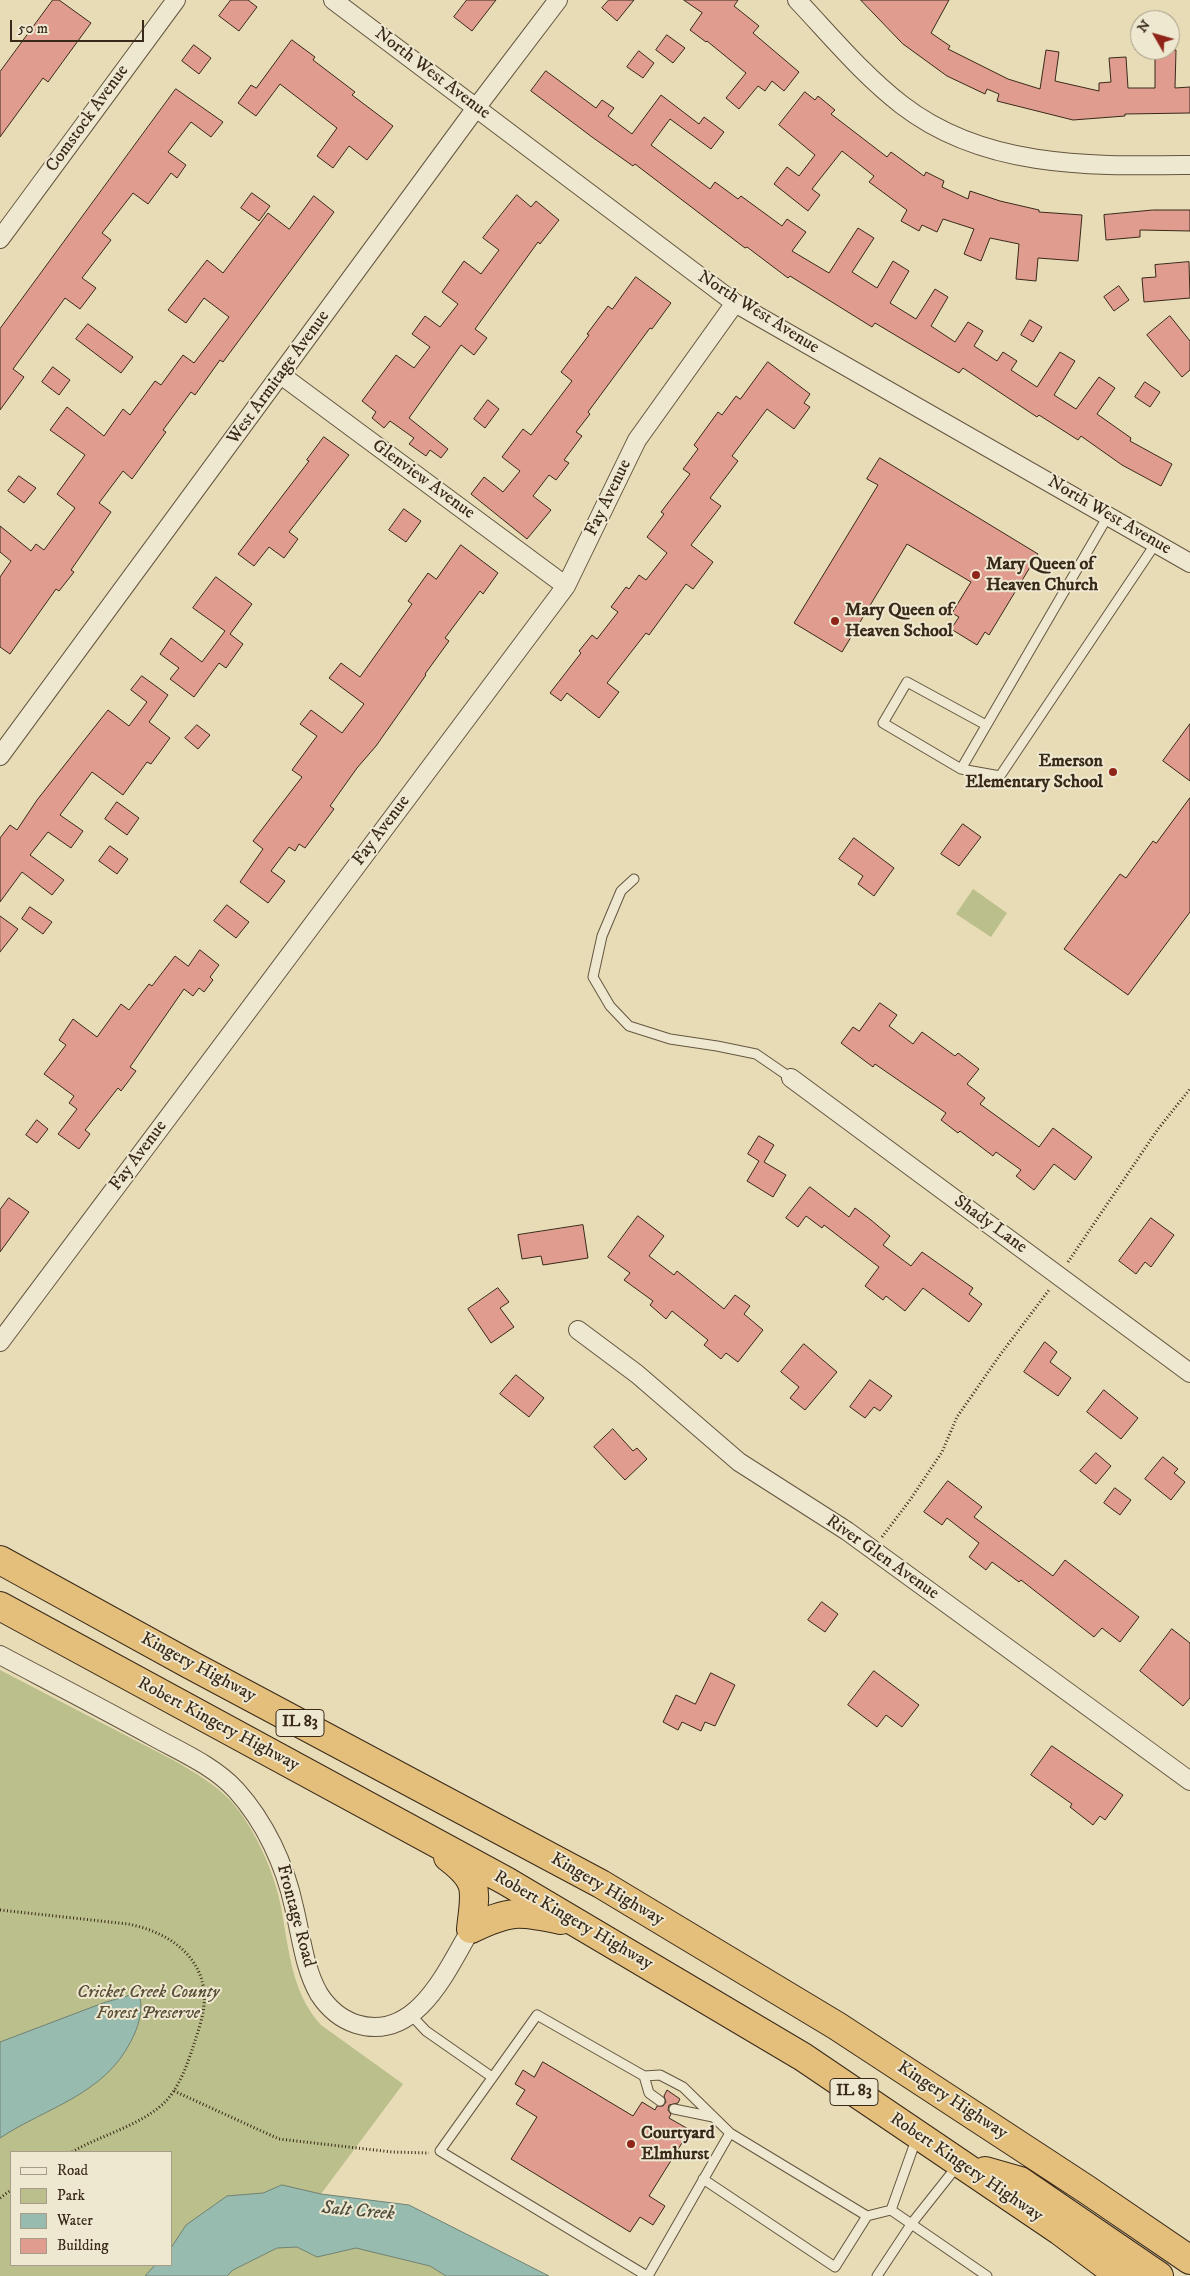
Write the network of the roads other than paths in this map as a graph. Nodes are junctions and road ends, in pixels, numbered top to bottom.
1 (176, 0) edge
2 (333, 0) edge
3 (558, 0) edge
4 (797, 0) edge
5 (476, 108) junction
6 (1190, 165) edge
7 (0, 239) edge
8 (735, 303) junction
9 (281, 375) junction
10 (1108, 516) junction
11 (1156, 543) junction
12 (1190, 562) edge
13 (566, 586) junction
14 (986, 725) junction
15 (0, 756) edge
16 (962, 770) junction
17 (634, 879) dead end
18 (791, 1078) joint
19 (578, 1330) dead end
20 (0, 1342) edge
21 (1190, 1372) edge
22 (0, 1560) edge
23 (0, 1606) edge
24 (0, 1655) edge
25 (1190, 1781) edge
26 (412, 1830) junction
27 (578, 1923) junction
28 (471, 1929) junction
29 (411, 2015) junction
30 (644, 2076) junction
31 (492, 2077) junction
32 (660, 2101) dead end
33 (674, 2109) dead end
34 (714, 2118) junction
35 (730, 2132) junction
36 (918, 2135) junction
37 (960, 2163) junction
38 (703, 2179) junction
39 (891, 2210) junction
40 (867, 2216) junction
41 (912, 2223) junction
42 (1190, 2260) edge
43 (647, 2276) edge
44 (877, 2276) edge
45 (987, 2276) edge
46 (1120, 2276) edge
47 (1159, 2276) edge

1 - 7 street, Comstock Avenue
2 - 5 street, North West Avenue
3 - 5 street, West Armitage Avenue
4 - 6 street
5 - 8 street, North West Avenue
5 - 9 street, West Armitage Avenue
8 - 10 street, North West Avenue
8 - 13 street, Fay Avenue
9 - 13 street, Glenview Avenue
9 - 15 street, West Armitage Avenue
10 - 11 street, North West Avenue
10 - 14 lane
11 - 12 street, North West Avenue
11 - 16 lane
13 - 20 street, Fay Avenue
14 - 16 lane
14 - 16 lane
17 - 18 lane
18 - 21 street, Shady Lane
19 - 25 street, River Glen Avenue
22 - 42 highway, Kingery Highway / IL 83
23 - 26 highway, Robert Kingery Highway / IL 83
24 - 29 street, Frontage Road
26 - 27 highway, Robert Kingery Highway / IL 83
26 - 28 highway
27 - 28 highway
27 - 36 highway, Robert Kingery Highway / IL 83
28 - 29 street, Frontage Road
29 - 31 lane
30 - 31 lane
30 - 32 lane
30 - 34 lane
31 - 43 lane
33 - 34 lane
34 - 35 lane
35 - 38 lane
35 - 40 lane
36 - 37 highway, Robert Kingery Highway / IL 83
36 - 39 lane
37 - 41 lane
37 - 46 highway, Robert Kingery Highway / IL 83
37 - 47 highway
38 - 40 lane
38 - 43 lane
39 - 40 lane
39 - 41 lane
41 - 44 lane
41 - 45 lane

